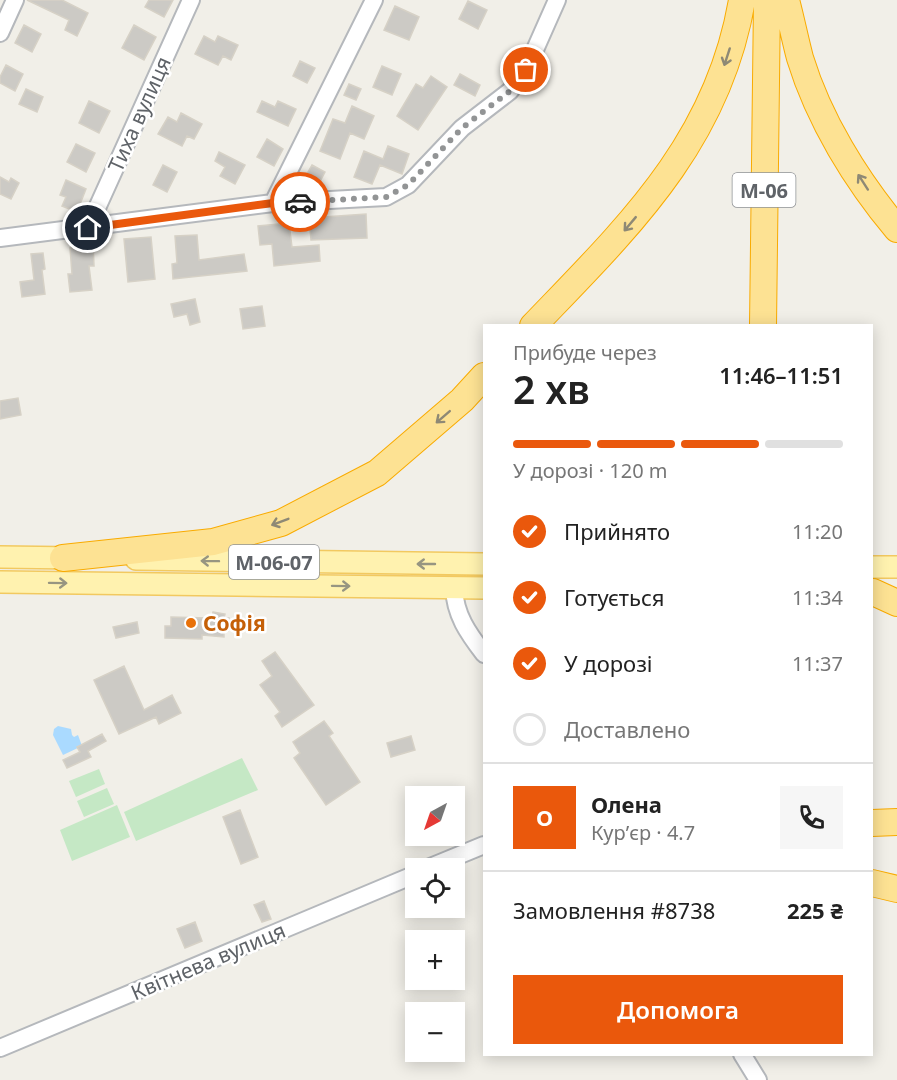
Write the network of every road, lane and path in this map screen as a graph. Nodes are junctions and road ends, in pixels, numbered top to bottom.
1 (15, 0) edge
2 (191, 0) edge
3 (374, 0) edge
4 (557, 0) edge
5 (742, 0) edge
6 (767, 0) edge
7 (786, 0) edge
8 (0, 33) edge
9 (273, 203) junction
10 (88, 228) junction
11 (897, 230) edge
12 (0, 238) edge
13 (535, 324) edge
14 (763, 324) edge
15 (483, 377) edge
16 (0, 557) edge
17 (63, 558) junction
18 (483, 564) edge
19 (873, 567) edge
20 (897, 567) edge
21 (0, 582) edge
22 (454, 588) junction
23 (483, 588) edge
24 (880, 592) edge
25 (897, 603) edge
26 (483, 653) edge
27 (897, 822) edge
28 (873, 823) edge
29 (483, 845) edge
30 (452, 858) edge
31 (405, 879) edge
32 (873, 883) edge
33 (897, 889) edge
34 (0, 1048) edge
35 (743, 1056) edge
36 (758, 1080) edge

1 - 8 street
2 - 10 street, Тиха вулиця
3 - 9 street
4 - 9 street
5 -> 13 highway
6 - 14 highway, М-06
11 -> 7 highway
9 - 10 street
10 - 12 street
15 -> 17 highway
16 - 17 main road, М-06-07
18 -> 17 main road, М-06-07
19 - 20 main road
21 -> 22 main road, М-06-07
22 - 23 main road, М-06-07
22 - 26 street
24 - 25 highway
27 - 28 highway
29 - 30 street
31 - 34 street, Квітнева вулиця
32 - 33 highway
35 - 36 street

